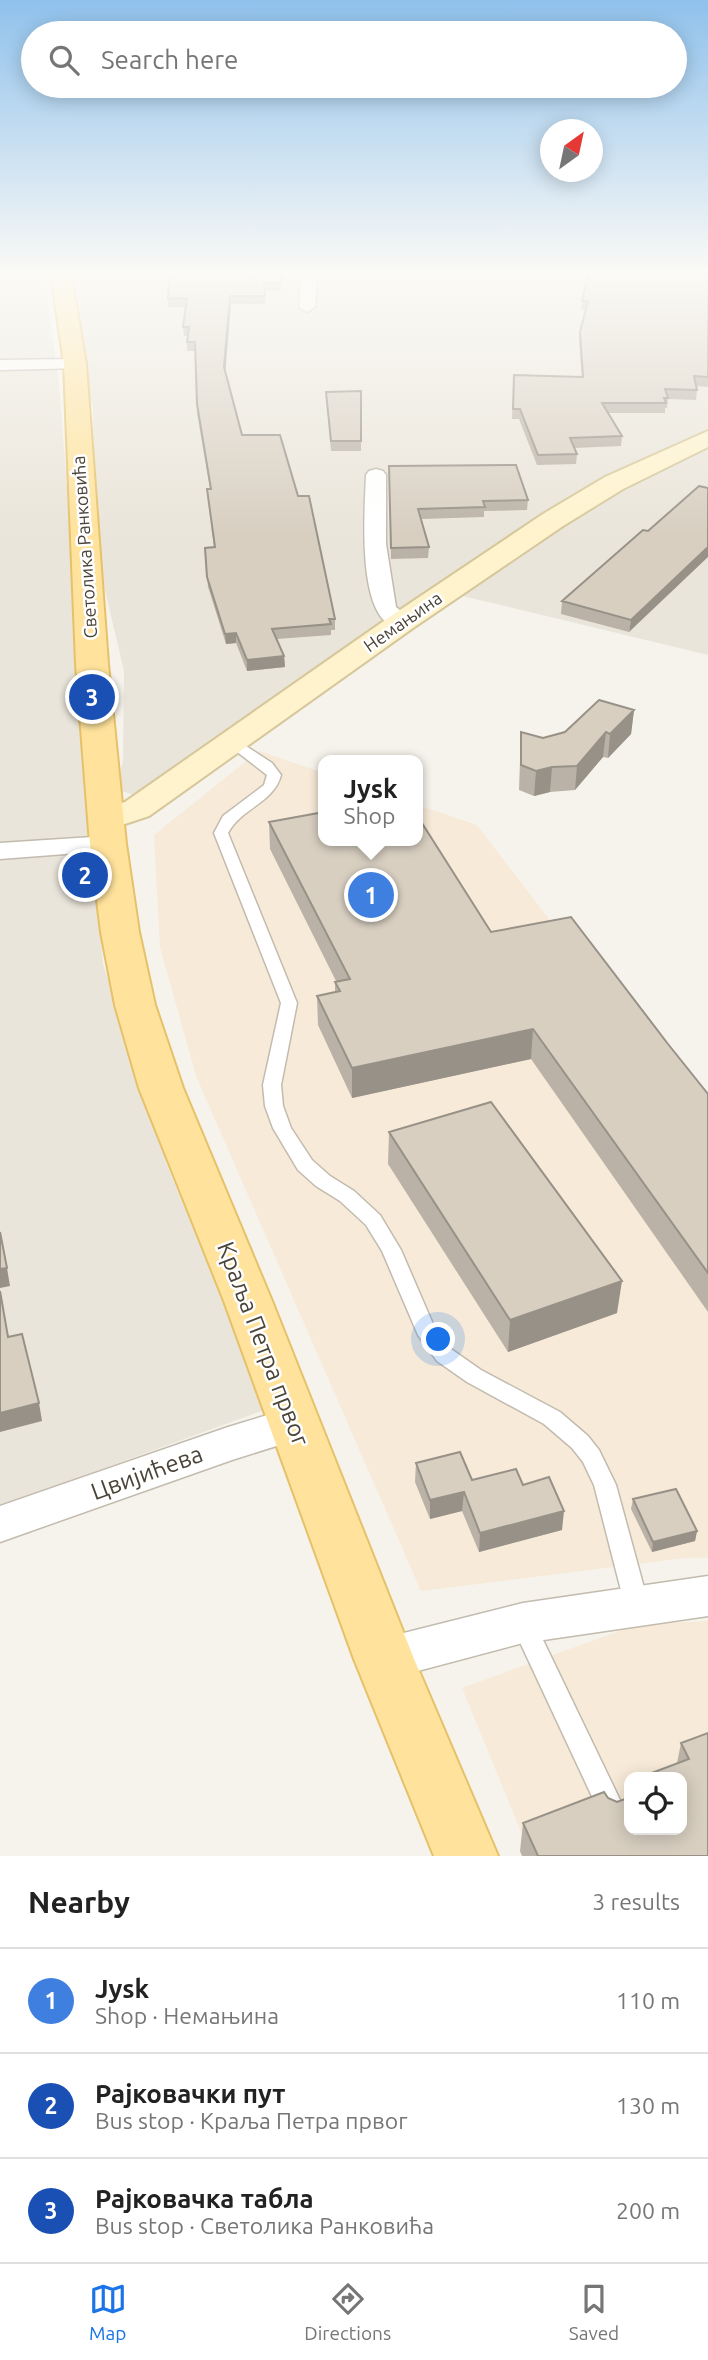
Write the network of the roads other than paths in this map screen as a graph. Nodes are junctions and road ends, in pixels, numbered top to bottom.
1 (74, 362) edge
2 (0, 365) edge
3 (75, 365) junction
4 (708, 438) edge
5 (376, 475) dead end
6 (402, 622) junction
7 (232, 741) junction
8 (108, 832) junction
9 (0, 851) edge
10 (294, 1424) junction
11 (0, 1524) edge
12 (708, 1596) edge
13 (637, 1606) junction
14 (523, 1623) junction
15 (384, 1659) junction
16 (613, 1814) edge
17 (466, 1856) edge

1 - 3 main road, Светолика Ранковића
2 - 3 street
3 - 8 main road, Светолика Ранковића
4 - 6 street, Немањина
5 - 6 street
6 - 7 street, Немањина
7 - 8 street, Немањина
7 - 13 lane
8 - 9 street
8 - 10 main road, Краља Петра првог
10 - 11 street, Цвијићева
10 - 15 main road, Краља Петра првог
12 - 13 street
13 - 14 street
14 - 15 street
14 - 16 lane
15 - 17 main road, Краља Петра првог

